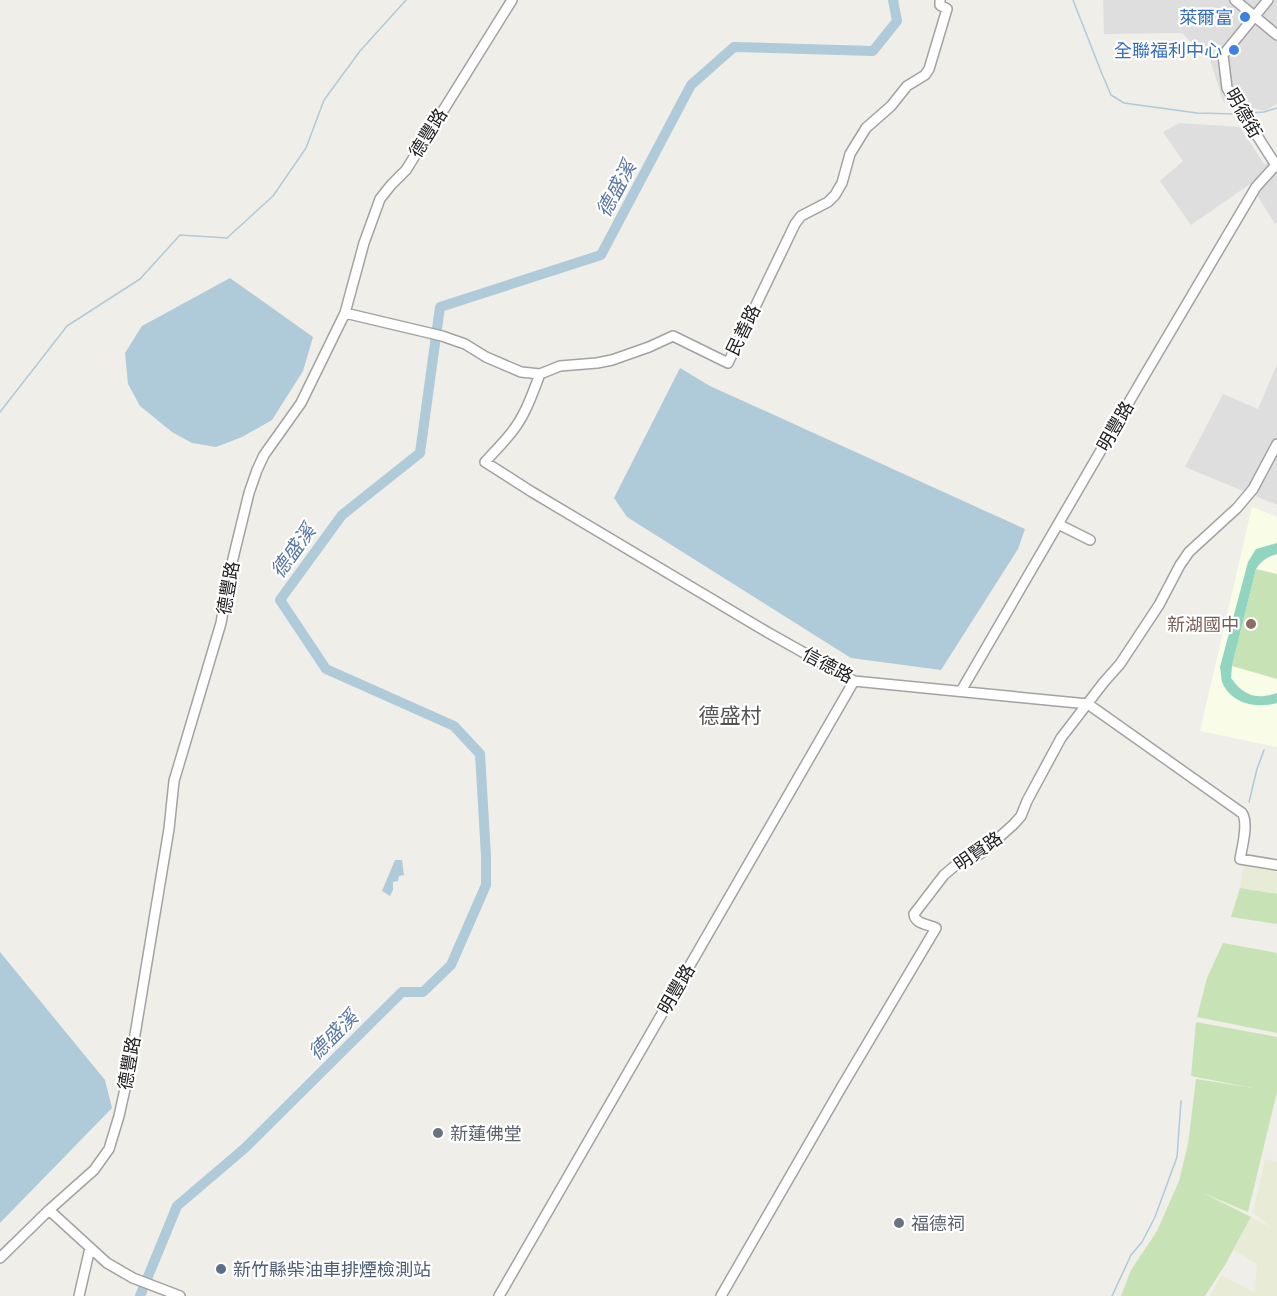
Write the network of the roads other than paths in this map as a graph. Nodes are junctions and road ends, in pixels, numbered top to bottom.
1 (512, 0) edge
2 (940, 0) edge
3 (1235, 0) edge
4 (1268, 0) edge
5 (1255, 17) junction
6 (1277, 35) edge
7 (1276, 166) edge
8 (345, 312) junction
9 (540, 374) junction
10 (1277, 444) edge
11 (1058, 524) junction
12 (1090, 540) dead end
13 (854, 681) junction
14 (962, 691) junction
15 (1088, 704) junction
16 (1277, 865) edge
17 (49, 1210) junction
18 (90, 1248) junction
19 (0, 1258) edge
20 (79, 1296) edge
21 (180, 1296) edge
22 (499, 1296) edge
23 (721, 1296) edge

1 - 8 street, 德豐路
2 - 9 street, 民善路
3 - 5 street
4 - 5 street, 明德街
5 - 6 street
5 - 7 street, 明德街
7 - 11 street, 明豐路
8 - 9 street, 民善路
8 - 17 street, 德豐路
9 - 13 street, 信德路
10 - 15 street, 明賢路
11 - 12 street
11 - 14 street, 明豐路
13 - 14 street, 信德路
13 - 22 street, 明豐路
14 - 15 street, 信德路
15 - 16 street, 信德路
15 - 23 street, 明賢路
17 - 18 street
17 - 19 street, 德豐路
18 - 20 street
18 - 21 street

